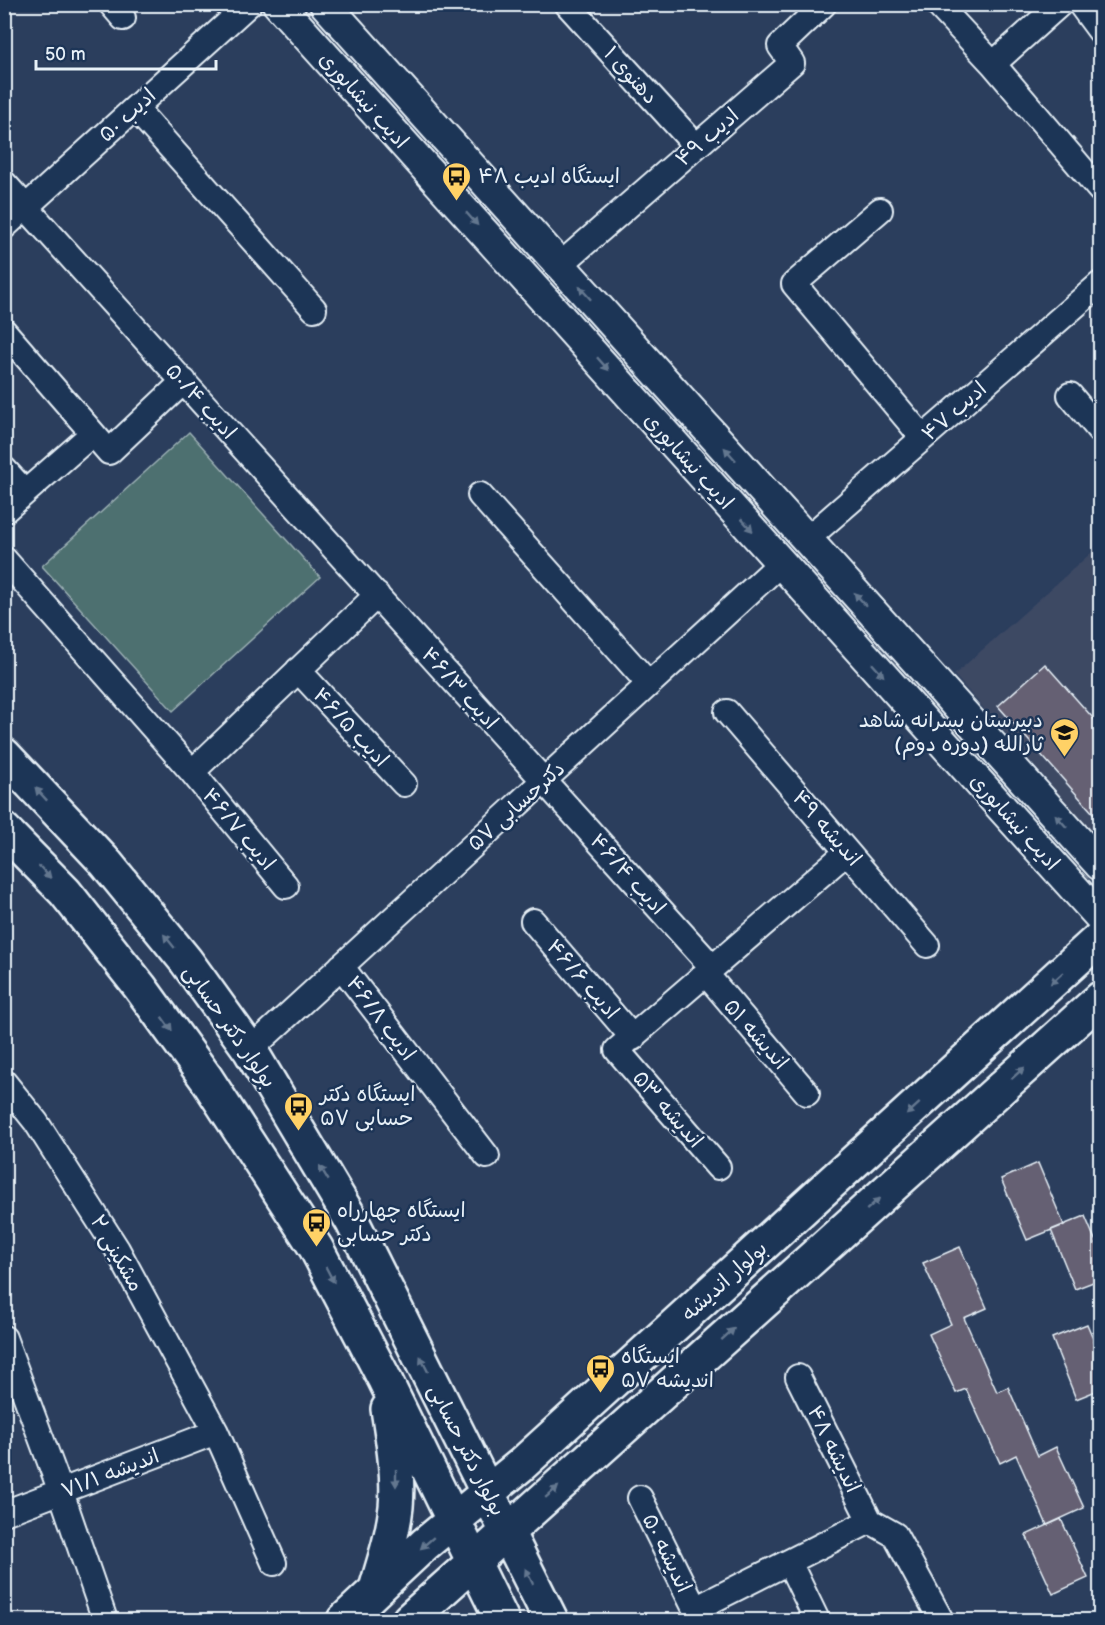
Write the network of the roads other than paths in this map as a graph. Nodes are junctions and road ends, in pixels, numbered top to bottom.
1 (249, 4) edge
2 (278, 4) edge
3 (325, 4) edge
4 (567, 4) edge
5 (824, 4) edge
6 (937, 4) edge
7 (1060, 4) edge
8 (1080, 4) edge
9 (1101, 31) edge
10 (993, 64) junction
11 (135, 108) junction
12 (431, 123) junction
13 (405, 145) junction
14 (696, 146) junction
15 (4, 183) edge
16 (1101, 190) edge
17 (26, 207) junction
18 (880, 210) dead end
19 (4, 226) edge
20 (560, 265) junction
21 (1098, 292) edge
22 (314, 309) dead end
23 (4, 331) edge
24 (184, 381) junction
25 (1070, 394) dead end
26 (1101, 431) edge
27 (92, 434) junction
28 (923, 438) junction
29 (4, 469) edge
30 (25, 492) junction
31 (480, 495) dead end
32 (4, 511) edge
33 (807, 539) junction
34 (4, 560) edge
35 (781, 562) junction
36 (377, 595) junction
37 (298, 670) junction
38 (649, 684) junction
39 (727, 712) dead end
40 (4, 755) edge
41 (192, 772) junction
42 (544, 780) junction
43 (404, 784) dead end
44 (4, 830) edge
45 (847, 852) junction
46 (1101, 865) edge
47 (286, 886) dead end
48 (1101, 917) edge
49 (533, 921) dead end
50 (1101, 938) edge
51 (927, 945) dead end
52 (341, 966) junction
53 (709, 971) junction
54 (1101, 999) edge
55 (625, 1044) junction
56 (250, 1050) junction
57 (4, 1082) edge
58 (807, 1093) dead end
59 (487, 1156) dead end
60 (718, 1167) dead end
61 (4, 1338) edge
62 (798, 1377) dead end
63 (384, 1378) junction
64 (216, 1432) junction
65 (61, 1492) junction
66 (488, 1492) junction
67 (640, 1498) dead end
68 (4, 1513) edge
69 (453, 1521) junction
70 (870, 1521) junction
71 (507, 1531) junction
72 (474, 1562) junction
73 (789, 1562) junction
74 (274, 1563) dead end
75 (375, 1590) junction
76 (694, 1615) edge
77 (105, 1620) edge
78 (344, 1620) edge
79 (409, 1620) edge
80 (502, 1620) edge
81 (551, 1620) edge
82 (817, 1620) edge
83 (941, 1620) edge

1 - 11 street, ادیب ۵۰
2 - 13 street, ادیب نیشابوری
3 - 12 street, ادیب نیشابوری
4 - 14 street, دهنوی ۱
5 - 14 street, ادیب ۴۹
6 - 10 street
7 - 10 street
8 - 9 street
10 - 16 street
11 - 17 street, ادیب ۵۰
11 - 22 street
12 - 13 street
12 - 20 street, ادیب نیشابوری
13 -> 35 street, ادیب نیشابوری
14 - 20 street, ادیب ۴۹
15 - 17 street, ادیب ۵۰/۴
17 - 19 street, ادیب ۵۰
17 - 24 street, ادیب ۵۰/۴
18 - 28 street
33 -> 20 street, ادیب نیشابوری
21 - 28 street, ادیب ۴۷
23 - 27 street
24 - 27 street
24 - 36 street, ادیب ۵۰/۴
25 - 26 street
27 - 30 street
28 - 33 street, ادیب ۴۷
29 - 30 street
30 - 32 street
31 - 38 street
46 -> 33 street, ادیب نیشابوری
34 - 41 street, ادیب ۴۶/۷
35 - 38 street, دکترحسابی ۵۷
35 -> 48 street, ادیب نیشابوری
36 - 37 street
36 - 42 street, ادیب ۴۶/۳
37 - 41 street
37 - 43 street, ادیب ۴۶/۵
38 - 42 street, دکترحسابی ۵۷
39 - 45 street, اندیشه ۴۹
56 -> 40 main road, بولوار دکتر حسابی
41 - 47 street, ادیب ۴۶/۷
42 - 52 street, دکترحسابی ۵۷
42 - 53 street, ادیب ۴۶/۴
44 -> 63 main road, بولوار دکتر حسابی
45 - 51 street, اندیشه ۴۹
45 - 53 street
49 - 55 street, ادیب ۴۶/۶
50 -> 66 main road, بولوار اندیشه
52 - 56 street, دکترحسابی ۵۷
52 - 59 street, ادیب ۴۶/۸
53 - 55 street
53 - 58 street, اندیشه ۵۱
71 -> 54 main road, بولوار اندیشه
55 - 60 street, اندیشه ۵۳
66 -> 56 main road, بولوار دکتر حسابی
57 - 64 street, مشکینی ۲
61 - 65 street
62 - 70 street, اندیشه ۴۸
63 - 69 main road, بولوار دکتر حسابی
63 -> 75 main road
64 - 65 street, اندیشه ۷۱/۱
64 - 74 street, مشکینی ۲
65 - 68 street, اندیشه ۷۱/۱
65 - 77 street
66 - 69 main road, بولوار اندیشه
66 - 71 main road, بولوار دکتر حسابی
67 - 76 street, اندیشه ۵۰
69 - 72 main road, بولوار دکتر حسابی
69 -> 75 main road, بولوار اندیشه
70 - 73 street
70 - 83 street
71 - 72 main road, بولوار اندیشه
81 -> 71 main road, بولوار دکتر حسابی
72 - 79 main road, بولوار اندیشه
72 - 80 main road, بولوار دکتر حسابی
73 - 76 street
73 - 82 street
75 - 78 main road, بولوار اندیشه

